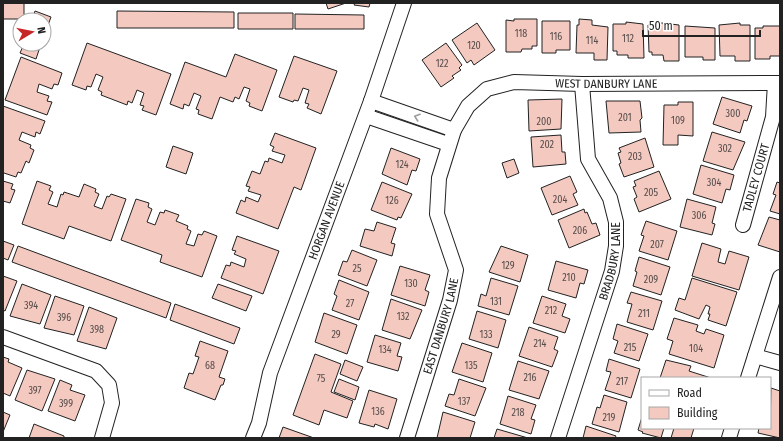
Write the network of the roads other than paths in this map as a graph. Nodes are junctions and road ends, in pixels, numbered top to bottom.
1 (404, 3) edge
2 (778, 83) edge
3 (582, 84) junction
4 (372, 101) junction
5 (366, 116) junction
6 (454, 130) junction
7 (448, 144) junction
8 (743, 225) dead end
9 (780, 277) edge
10 (3, 337) edge
11 (755, 356) junction
12 (780, 363) edge
13 (748, 377) edge
14 (102, 438) edge
15 (253, 438) edge
16 (407, 438) edge
17 (558, 438) edge

1 - 4 street, HORGAN AVENUE
2 - 3 street, WEST DANBURY LANE
2 - 8 street, TADLEY COURT
3 - 6 street, WEST DANBURY LANE
3 - 17 street, BRADBURY LANE
4 - 5 street, HORGAN AVENUE
6 -> 4 street
5 - 7 street
5 - 15 street, HORGAN AVENUE
6 - 7 street, WEST DANBURY LANE
7 - 16 street, EAST DANBURY LANE
9 - 11 street
10 - 14 street
11 - 12 street
11 - 13 street

